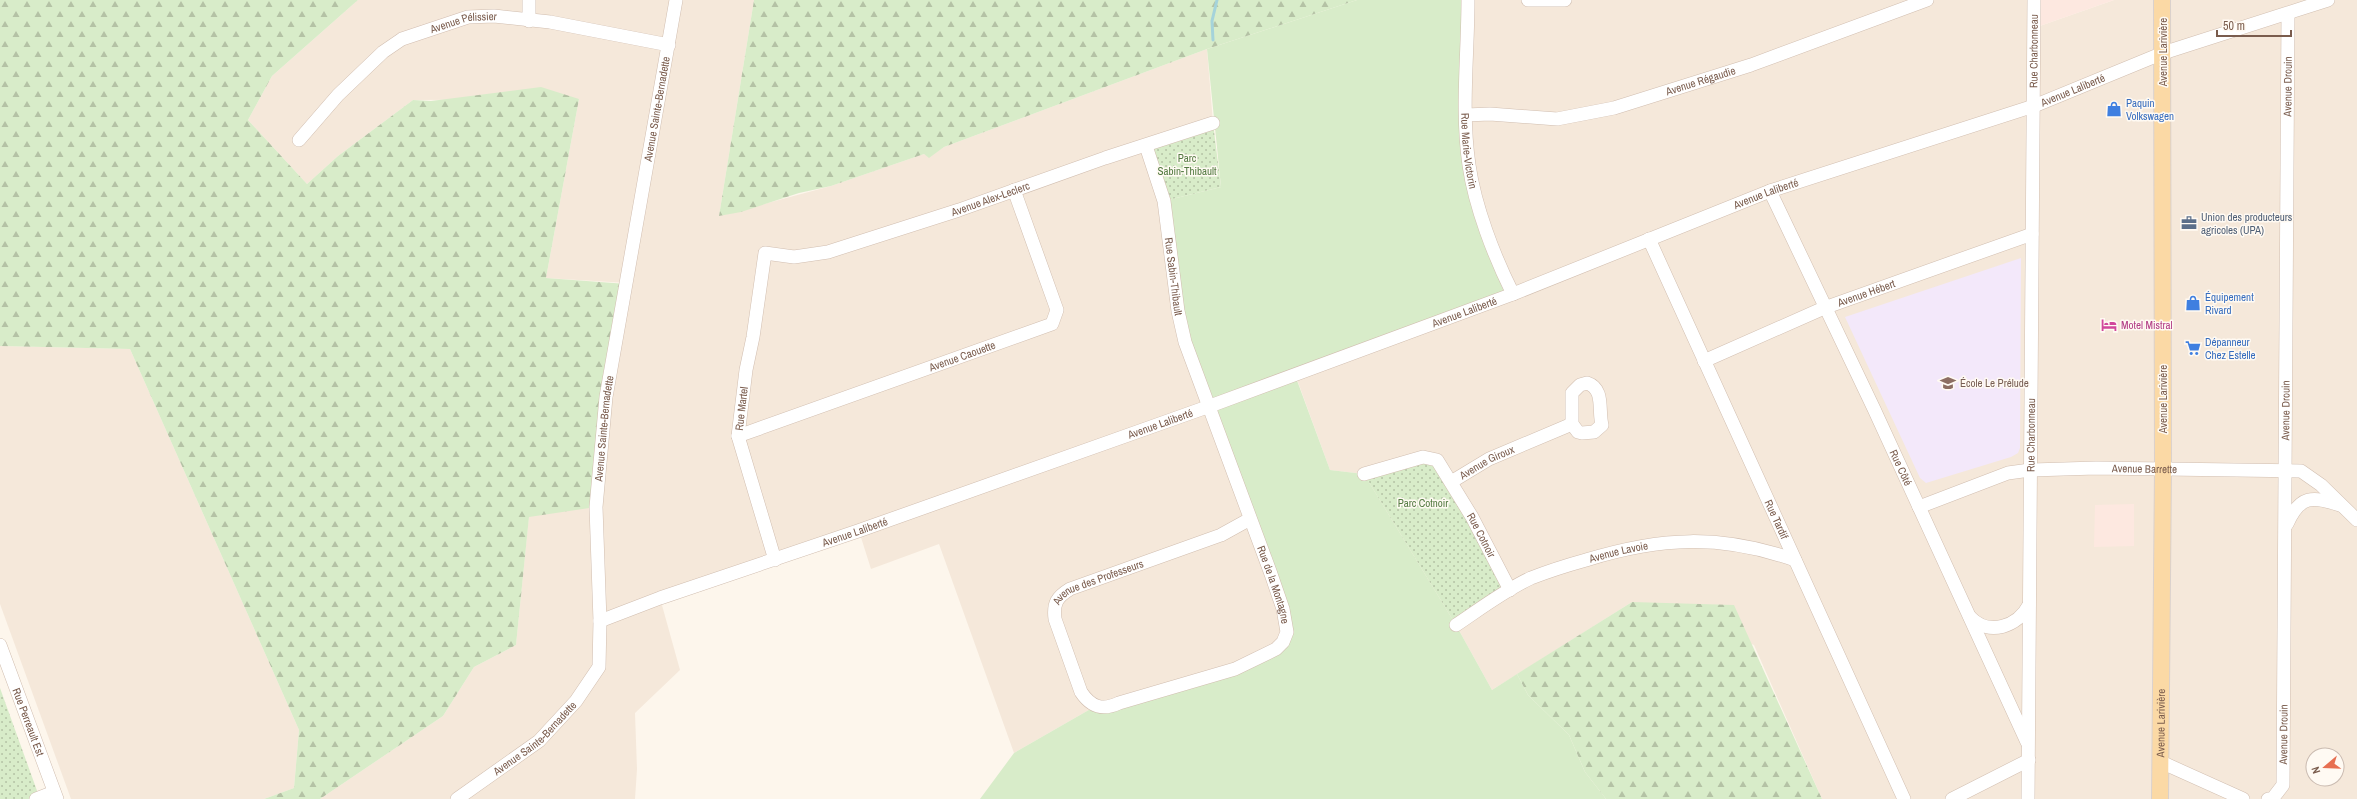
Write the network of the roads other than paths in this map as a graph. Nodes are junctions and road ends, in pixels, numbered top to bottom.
1 (529, 0) edge
2 (676, 0) edge
3 (1468, 0) edge
4 (1528, 0) edge
5 (1566, 0) edge
6 (1927, 0) edge
7 (2034, 0) edge
8 (2162, 0) edge
9 (2328, 0) edge
10 (2288, 14) junction
11 (529, 21) junction
12 (668, 44) junction
13 (2163, 53) junction
14 (2034, 106) junction
15 (1466, 115) junction
16 (1213, 123) dead end
17 (299, 140) dead end
18 (1146, 146) junction
19 (1014, 190) junction
20 (1770, 191) junction
21 (2032, 234) junction
22 (1649, 239) junction
23 (765, 253) joint
24 (1513, 294) junction
25 (1824, 308) junction
26 (1704, 361) junction
27 (1210, 406) junction
28 (1572, 424) dead end
29 (738, 436) junction
30 (2163, 469) junction
31 (2030, 470) junction
32 (2285, 471) junction
33 (1364, 474) dead end
34 (1451, 482) junction
35 (2343, 506) junction
36 (1919, 507) junction
37 (1250, 519) junction
38 (2357, 520) edge
39 (2286, 528) junction
40 (775, 560) junction
41 (1795, 560) junction
42 (1510, 590) junction
43 (2029, 604) junction
44 (1968, 614) junction
45 (600, 621) junction
46 (1456, 625) dead end
47 (0, 645) edge
48 (1094, 707) joint
49 (2029, 746) junction
50 (2028, 760) junction
51 (2161, 762) junction
52 (56, 795) edge
53 (36, 799) edge
54 (457, 799) edge
55 (1904, 799) edge
56 (1952, 799) edge
57 (2028, 799) edge
58 (2160, 799) edge
59 (2243, 799) edge
60 (2268, 799) edge

1 - 11 street
2 - 12 street, Avenue Sainte-Bernadette
3 - 15 street, Rue Marie-Victorin
4 - 5 street
6 - 15 street, Avenue Régaudie
7 - 14 street, Rue Charbonneau
8 - 13 main road, Avenue Larivière
9 - 10 street, Avenue Laliberté
10 - 13 street, Avenue Laliberté
10 - 32 street, Avenue Drouin
11 - 12 street, Avenue Pélissier
11 - 17 street, Avenue Pélissier
12 - 45 street, Avenue Sainte-Bernadette
13 - 14 street, Avenue Laliberté
13 - 30 main road, Avenue Larivière
14 - 20 street, Avenue Laliberté
14 - 21 street, Rue Charbonneau
15 - 24 street, Rue Marie-Victorin
16 - 18 street, Avenue Alex-Leclerc
18 - 19 street, Avenue Alex-Leclerc
18 - 27 street, Rue Sabin-Thibault
19 - 23 street, Avenue Alex-Leclerc
19 - 29 street, Avenue Caouette
20 - 22 street, Avenue Laliberté
20 - 25 street, Rue Côté
21 - 25 street, Avenue Hébert
21 - 31 street, Rue Charbonneau
22 - 24 street, Avenue Laliberté
22 - 26 street, Rue Tardif
23 - 29 street, Rue Martel
24 - 27 street, Avenue Laliberté
25 - 26 street, Avenue Hébert
25 - 36 street, Rue Côté
26 - 41 street, Rue Tardif
27 - 37 street, Rue de la Montagne
27 - 40 street, Avenue Laliberté
28 - 34 street, Avenue Giroux
29 - 40 street, Rue Martel
30 - 31 street, Avenue Barrette
30 - 32 street, Avenue Barrette
30 - 51 main road, Avenue Larivière
31 - 36 street, Avenue Barrette
31 - 43 street, Rue Charbonneau
32 - 35 street, Avenue Barrette
32 - 39 street, Avenue Drouin
33 - 34 street, Avenue Giroux
34 - 42 street, Rue Cotnoir
35 - 38 street, Avenue Barrette
35 - 39 street
36 - 44 street, Rue Côté
37 - 48 street, Avenue des Professeurs
37 - 48 street, Rue de la Montagne
39 - 60 street, Avenue Drouin
40 - 45 street, Avenue Laliberté
41 - 42 street, Avenue Lavoie
41 - 55 street, Rue Tardif
42 - 46 street, Avenue Lavoie
43 - 44 street
43 - 49 street, Rue Charbonneau
44 - 49 street, Rue Côté
45 - 54 street, Avenue Sainte-Bernadette
47 - 52 street, Rue Perreault Est
49 - 50 street, Rue Charbonneau
50 - 56 street
50 - 57 street, Rue Charbonneau
51 - 58 main road, Avenue Larivière
51 - 59 street
52 - 53 street

